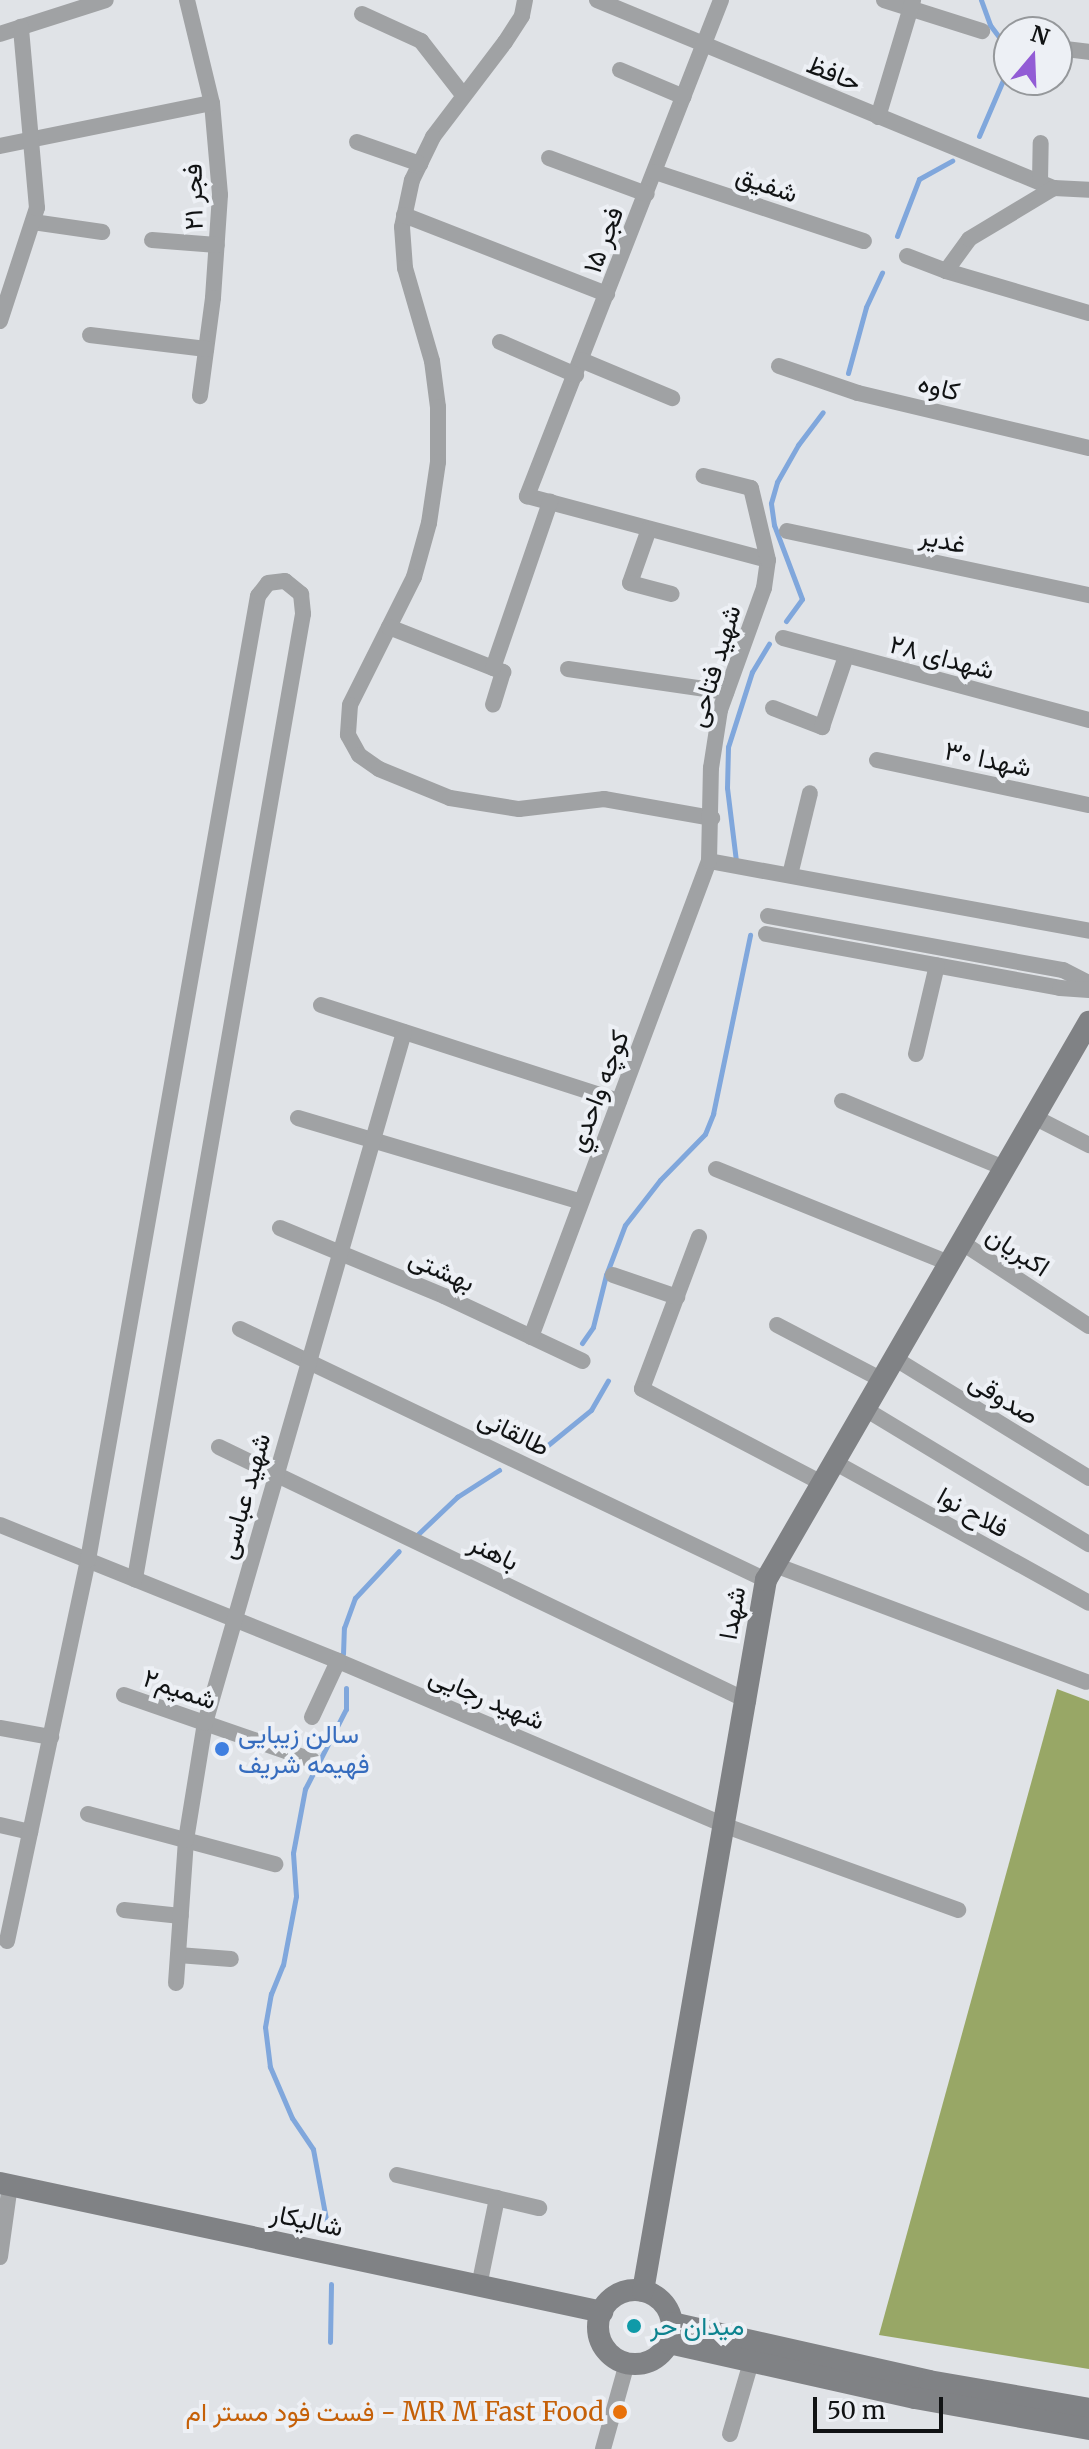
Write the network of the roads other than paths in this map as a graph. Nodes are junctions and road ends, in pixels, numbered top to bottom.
1 (106, 0) edge
2 (187, 0) edge
3 (525, 0) edge
4 (597, 0) edge
5 (721, 0) edge
6 (884, 0) edge
7 (911, 5) edge
8 (362, 14) dead end
9 (21, 27) junction
10 (982, 31) dead end
11 (0, 34) edge
12 (705, 45) junction
13 (620, 70) dead end
14 (463, 95) junction
15 (684, 97) junction
16 (212, 103) junction
17 (878, 117) junction
18 (31, 142) junction
19 (357, 142) dead end
20 (1041, 143) dead end
21 (0, 146) edge
22 (549, 158) dead end
23 (420, 164) junction
24 (655, 172) junction
25 (1047, 185) junction
26 (1089, 190) edge
27 (647, 194) junction
28 (404, 215) junction
29 (33, 222) junction
30 (102, 232) dead end
31 (152, 240) dead end
32 (864, 241) dead end
33 (217, 245) junction
34 (907, 256) dead end
35 (946, 271) junction
36 (7, 277) edge
37 (607, 294) junction
38 (1089, 313) edge
39 (0, 321) edge
40 (90, 335) dead end
41 (500, 342) dead end
42 (206, 349) junction
43 (779, 366) dead end
44 (578, 368) junction
45 (200, 396) dead end
46 (672, 398) dead end
47 (1089, 448) edge
48 (704, 476) dead end
49 (550, 502) junction
50 (649, 529) junction
51 (787, 531) dead end
52 (768, 560) junction
53 (672, 594) dead end
54 (1089, 595) edge
55 (389, 627) junction
56 (783, 638) dead end
57 (846, 656) junction
58 (493, 668) junction
59 (568, 669) dead end
60 (726, 692) junction
61 (493, 704) dead end
62 (773, 708) dead end
63 (1089, 720) edge
64 (877, 760) dead end
65 (810, 793) dead end
66 (1089, 805) edge
67 (712, 818) junction
68 (709, 861) junction
69 (790, 875) junction
70 (768, 916) dead end
71 (1089, 931) edge
72 (766, 934) dead end
73 (870, 934) junction
74 (867, 953) junction
75 (937, 965) junction
76 (1089, 983) edge
77 (1089, 990) edge
78 (321, 1005) dead end
79 (1087, 1029) edge
80 (404, 1032) junction
81 (916, 1054) dead end
82 (619, 1101) junction
83 (842, 1101) dead end
84 (1034, 1117) junction
85 (298, 1118) dead end
86 (372, 1140) junction
87 (1089, 1145) edge
88 (1004, 1168) junction
89 (716, 1169) dead end
90 (581, 1202) junction
91 (280, 1228) dead end
92 (699, 1237) dead end
93 (961, 1242) junction
94 (340, 1253) junction
95 (949, 1263) junction
96 (613, 1275) dead end
97 (677, 1297) junction
98 (777, 1325) dead end
99 (1089, 1326) edge
100 (240, 1329) dead end
101 (531, 1337) junction
102 (894, 1358) junction
103 (309, 1360) junction
104 (583, 1361) dead end
105 (882, 1380) junction
106 (865, 1409) junction
107 (219, 1447) dead end
108 (834, 1462) junction
109 (276, 1474) junction
110 (1089, 1478) edge
111 (822, 1483) junction
112 (0, 1525) edge
113 (1089, 1544) edge
114 (88, 1560) junction
115 (771, 1572) junction
116 (135, 1579) junction
117 (1089, 1603) edge
118 (234, 1619) junction
119 (338, 1661) junction
120 (1086, 1682) dead end
121 (124, 1695) dead end
122 (748, 1701) junction
123 (312, 1717) dead end
124 (205, 1723) junction
125 (0, 1728) edge
126 (51, 1737) junction
127 (312, 1760) dead end
128 (88, 1814) dead end
129 (0, 1825) edge
130 (726, 1826) junction
131 (30, 1832) junction
132 (186, 1840) junction
133 (275, 1864) dead end
134 (124, 1910) dead end
135 (958, 1910) dead end
136 (181, 1916) junction
137 (7, 1941) dead end
138 (178, 1955) junction
139 (231, 1959) dead end
140 (176, 1983) dead end
141 (397, 2175) dead end
142 (5, 2184) edge
143 (497, 2198) junction
144 (539, 2208) dead end
145 (0, 2257) edge
146 (479, 2286) junction
147 (643, 2291) junction
148 (602, 2312) junction
149 (671, 2333) junction
150 (751, 2362) junction
151 (627, 2363) junction
152 (1089, 2409) edge
153 (1089, 2429) edge
154 (730, 2434) dead end
155 (603, 2449) edge

1 - 9 street
2 - 16 street, فجر ۲۱
3 - 14 street
4 - 12 street, حافظ
5 - 12 street, فجر ۱۵
6 - 7 street
7 - 10 street
7 - 17 street
8 - 14 street
9 - 11 street
9 - 18 street
12 - 15 street, فجر ۱۵
12 - 17 street, حافظ
13 - 15 street
14 - 23 street
15 - 24 street, فجر ۱۵
16 - 18 street
16 - 33 street, فجر ۲۱
17 - 25 street, حافظ
18 - 21 street
18 - 29 street
19 - 23 street
20 - 25 street
22 - 27 street
23 - 28 street
24 - 27 street, فجر ۱۵
24 - 32 street, شفیق
25 - 26 street, حافظ
25 - 35 street
27 - 37 street, فجر ۱۵
28 - 37 street
28 - 55 street
29 - 30 street
29 - 36 street
31 - 33 street
33 - 42 street, فجر ۲۱
34 - 35 street
35 - 38 street
36 - 39 street
37 - 44 street, فجر ۱۵
40 - 42 street
41 - 44 street
42 - 45 street, فجر ۲۱
43 - 47 street, کاوه
44 - 46 street
44 - 49 street, فجر ۱۵
48 - 52 street, شهید فتاحی
49 - 50 street
49 - 58 street
50 - 52 street
50 - 53 street
51 - 54 street, غدیر
52 - 60 street, شهید فتاحی
55 - 58 street
55 - 67 street
56 - 57 street, شهدای ۲۸
57 - 62 street
57 - 63 street, شهدای ۲۸
58 - 61 street
59 - 60 street
60 - 67 street, شهید فتاحی
64 - 66 street, شهدا ۳۰
65 - 69 street
67 - 68 street, شهید فتاحی
68 - 69 street
68 - 82 street, كوچه واحدي
69 - 71 street
70 - 73 street
72 - 74 street
73 - 74 street
73 - 76 street
74 - 75 street
75 - 77 street
75 - 81 street
78 - 80 street
79 - 84 main road, شهدا
80 - 82 street
80 - 86 street, شهید عباسی
82 - 90 street, كوچه واحدي
83 - 88 street
84 - 87 street
84 - 88 main road, شهدا
85 - 86 street
86 - 90 street
86 - 94 street, شهید عباسی
88 - 93 main road, شهدا
89 - 95 street
90 - 101 street, كوچه واحدي
91 - 94 street, بهشتی
92 - 97 street
93 - 95 main road, شهدا
93 - 99 street, اکبریان
94 - 101 street, بهشتی
94 - 103 street, شهید عباسی
95 - 102 main road, شهدا
96 - 97 street
97 - 111 street
98 - 105 street
100 - 103 street, طالقانی
101 - 104 street, بهشتی
102 - 105 main road, شهدا
102 - 110 street, صدوقی
103 - 109 street, شهید عباسی
103 - 115 street, طالقانی
105 - 106 main road, شهدا
106 - 108 main road, شهدا
106 - 113 street
107 - 109 street, باهنر
108 - 111 main road, شهدا
108 - 117 street, فلاح نوا
109 - 118 street, شهید عباسی
109 - 122 street, باهنر
111 - 115 main road, شهدا
112 - 114 street, شهید رجایی
114 - 116 street, شهید رجایی
114 - 116 street
114 - 126 street
115 - 120 street, طالقانی
115 - 122 main road, شهدا
116 - 118 street, شهید رجایی
118 - 119 street, شهید رجایی
118 - 124 street, شهید عباسی
119 - 123 street
119 - 130 street, شهید رجایی
121 - 124 street, شمیم۲
122 - 130 main road, شهدا
124 - 127 street, شمیم۲
124 - 132 street, شهید عباسی
125 - 126 street
126 - 131 street
128 - 132 street
129 - 131 street
130 - 135 street, شهید رجایی
130 - 147 main road, شهدا
131 - 137 street
132 - 133 street
132 - 136 street, شهید عباسی
134 - 136 street
136 - 138 street, شهید عباسی
138 - 139 street
138 - 140 street, شهید عباسی
141 - 143 street
142 - 145 street
142 - 146 main road, شالیکار
143 - 144 street
143 - 146 street
146 - 148 main road, شالیکار
147 - 148 main road
147 - 149 main road
148 - 151 main road
149 - 150 main road
149 - 151 main road
149 - 152 main road
150 - 153 main road
150 - 154 street
151 - 155 street

